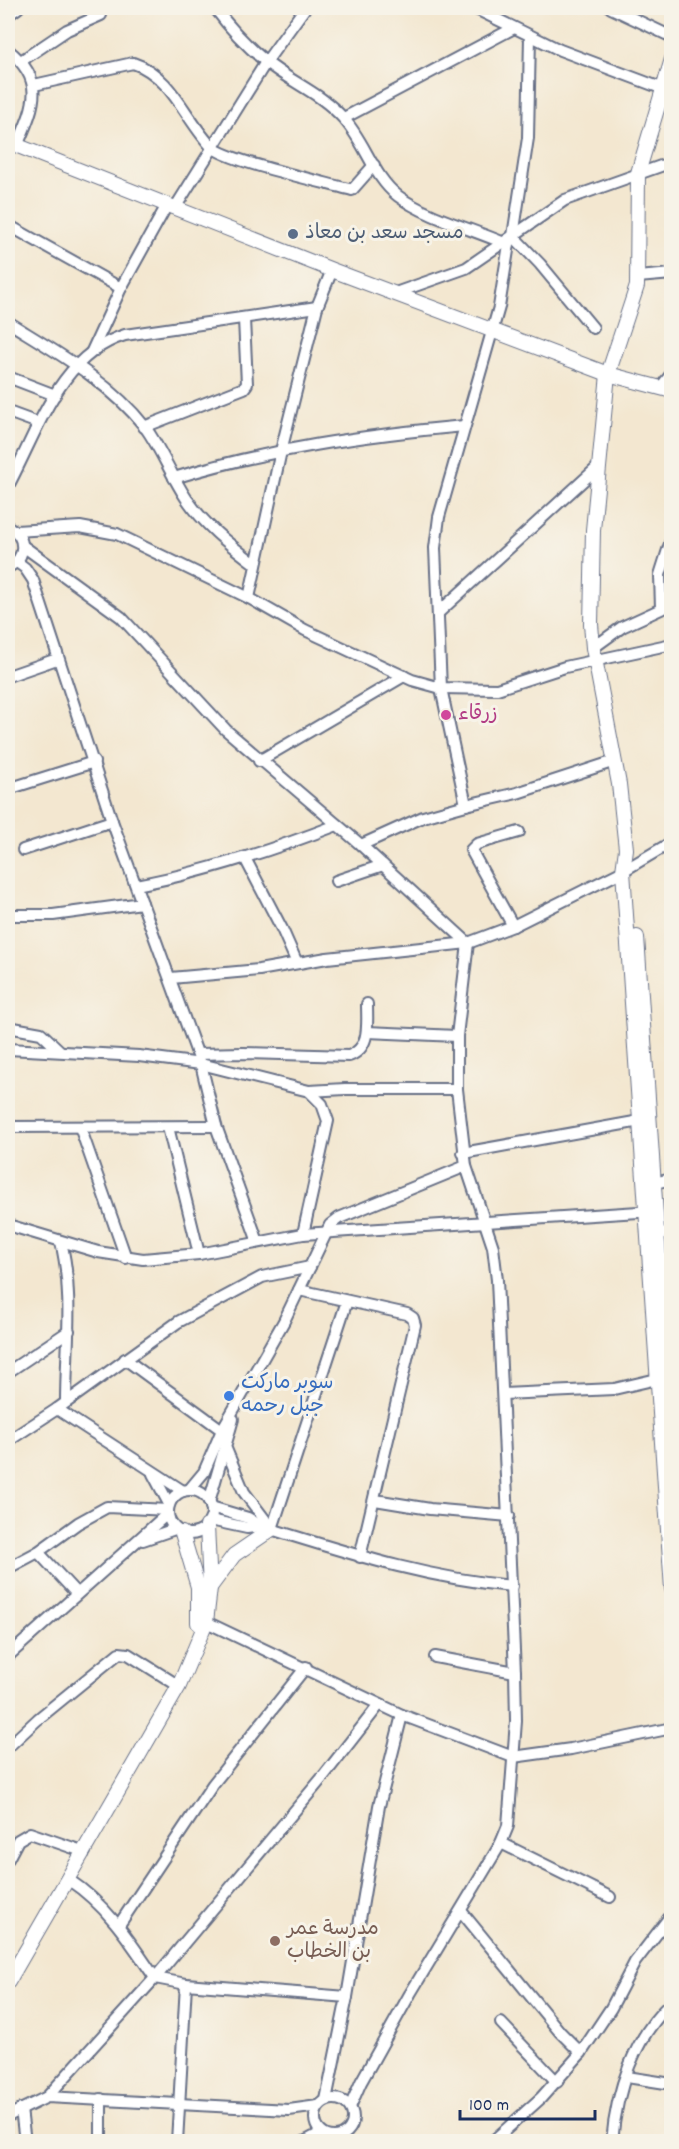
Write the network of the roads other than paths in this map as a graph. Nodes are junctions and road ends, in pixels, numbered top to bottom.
1 (18, 8) edge
2 (215, 8) edge
3 (304, 8) edge
4 (474, 8) edge
5 (611, 8) edge
6 (8, 15) edge
7 (101, 15) dead end
8 (514, 28) junction
9 (530, 36) junction
10 (672, 37) edge
11 (8, 50) edge
12 (672, 59) edge
13 (21, 61) junction
14 (266, 63) junction
15 (34, 85) junction
16 (661, 88) junction
17 (344, 118) junction
18 (12, 144) edge
19 (212, 148) junction
20 (672, 162) edge
21 (374, 165) junction
22 (638, 173) junction
23 (171, 206) junction
24 (8, 225) edge
25 (509, 239) junction
26 (672, 264) edge
27 (332, 270) junction
28 (669, 274) edge
29 (638, 277) junction
30 (121, 288) junction
31 (398, 292) junction
32 (318, 307) junction
33 (244, 318) junction
34 (8, 322) edge
35 (493, 328) junction
36 (593, 328) dead end
37 (92, 351) junction
38 (76, 364) junction
39 (672, 373) edge
40 (608, 374) junction
41 (8, 377) edge
42 (666, 390) edge
43 (56, 395) junction
44 (8, 412) edge
45 (38, 423) junction
46 (464, 426) junction
47 (144, 427) junction
48 (281, 451) junction
49 (598, 467) junction
50 (174, 478) junction
51 (8, 486) edge
52 (12, 529) edge
53 (672, 537) edge
54 (23, 546) junction
55 (12, 564) edge
56 (255, 564) junction
57 (249, 598) junction
58 (666, 606) edge
59 (438, 613) junction
60 (672, 644) edge
61 (594, 655) junction
62 (57, 659) junction
63 (8, 676) edge
64 (404, 676) junction
65 (441, 688) junction
66 (259, 761) junction
67 (615, 761) junction
68 (94, 762) junction
69 (8, 789) edge
70 (466, 805) junction
71 (112, 821) junction
72 (337, 825) junction
73 (519, 832) dead end
74 (672, 842) edge
75 (361, 845) junction
76 (23, 850) dead end
77 (246, 860) junction
78 (382, 865) junction
79 (628, 869) junction
80 (336, 881) dead end
81 (136, 885) junction
82 (142, 903) junction
83 (8, 915) edge
84 (513, 926) junction
85 (468, 943) junction
86 (297, 963) junction
87 (171, 978) junction
88 (368, 1004) dead end
89 (8, 1027) edge
90 (367, 1032) junction
91 (457, 1036) junction
92 (8, 1049) edge
93 (60, 1051) junction
94 (199, 1059) junction
95 (457, 1089) junction
96 (309, 1091) junction
97 (640, 1121) junction
98 (168, 1126) junction
99 (216, 1126) junction
100 (8, 1127) edge
101 (80, 1127) junction
102 (463, 1153) junction
103 (466, 1166) junction
104 (672, 1179) edge
105 (654, 1183) junction
106 (651, 1211) junction
107 (486, 1224) junction
108 (8, 1225) edge
109 (325, 1233) junction
110 (665, 1233) edge
111 (303, 1234) junction
112 (61, 1242) junction
113 (258, 1242) junction
114 (199, 1254) junction
115 (126, 1258) junction
116 (310, 1267) junction
117 (666, 1283) edge
118 (299, 1290) junction
119 (347, 1301) junction
120 (69, 1331) junction
121 (125, 1359) junction
122 (8, 1372) edge
123 (665, 1377) edge
124 (503, 1394) junction
125 (62, 1406) junction
126 (234, 1409) junction
127 (222, 1430) junction
128 (8, 1442) edge
129 (226, 1449) junction
130 (672, 1449) edge
131 (153, 1474) junction
132 (668, 1485) edge
133 (186, 1491) junction
134 (375, 1500) junction
135 (210, 1505) junction
136 (168, 1509) junction
137 (509, 1516) junction
138 (208, 1523) junction
139 (267, 1528) junction
140 (179, 1531) junction
141 (140, 1540) junction
142 (38, 1552) junction
143 (360, 1557) junction
144 (8, 1568) edge
145 (512, 1586) junction
146 (210, 1588) junction
147 (672, 1589) edge
148 (76, 1593) junction
149 (202, 1620) junction
150 (8, 1656) edge
151 (435, 1657) dead end
152 (306, 1667) junction
153 (515, 1672) junction
154 (179, 1686) junction
155 (379, 1705) junction
156 (402, 1715) junction
157 (672, 1728) edge
158 (8, 1747) edge
159 (513, 1757) junction
160 (501, 1843) junction
161 (85, 1852) junction
162 (8, 1859) edge
163 (69, 1880) junction
164 (610, 1897) dead end
165 (461, 1911) junction
166 (672, 1914) edge
167 (119, 1925) junction
168 (155, 1978) junction
169 (8, 1983) edge
170 (186, 1984) junction
171 (347, 1997) junction
172 (672, 2002) edge
173 (501, 2023) dead end
174 (581, 2054) junction
175 (627, 2077) junction
176 (361, 2082) junction
177 (557, 2082) junction
178 (672, 2084) edge
179 (47, 2097) junction
180 (101, 2099) junction
181 (341, 2100) junction
182 (179, 2103) junction
183 (322, 2103) junction
184 (350, 2108) junction
185 (21, 2109) junction
186 (289, 2110) junction
187 (8, 2116) edge
188 (318, 2129) junction
189 (337, 2139) edge
190 (25, 2142) edge
191 (101, 2142) edge
192 (177, 2142) edge
193 (303, 2142) edge
194 (492, 2142) edge
195 (612, 2142) edge

1 - 6 street
2 - 14 street
3 - 14 street
4 - 8 street
5 - 10 street
7 - 13 street
8 - 9 street
8 - 17 street
9 - 16 street
9 - 25 street
11 - 13 street
12 - 16 street
13 - 15 street
14 - 17 street
14 - 19 street
15 - 18 street
15 - 19 street
16 - 22 street
17 - 21 street
18 - 23 street
19 - 21 street
19 - 23 street
20 - 22 street
21 - 25 street
22 - 25 street
22 - 29 street
23 - 27 street
23 - 30 street
24 - 30 street
25 - 31 street
25 - 35 street
25 - 36 street
26 - 28 street
27 - 31 street
27 - 32 street
28 - 29 street
29 - 40 street
30 - 37 street
31 - 35 street
32 - 33 street
32 - 48 street
33 - 37 street
33 - 47 street
34 - 38 street
35 - 40 street
35 - 46 street
37 - 38 street
38 - 43 street
38 - 47 street
39 - 42 street
40 - 42 street
40 - 49 street
41 - 43 street
43 - 45 street
44 - 45 street
45 - 51 street
46 - 48 street
46 - 59 street
47 - 50 street
48 - 50 street
48 - 56 street
49 - 59 street
49 - 61 street
50 - 56 street
52 - 54 street
52 - 57 street
53 - 58 street
54 - 55 street
54 - 66 street
55 - 62 street
56 - 57 street
57 - 64 street
58 - 61 street
59 - 65 street
60 - 61 street
61 - 65 street
61 - 67 street
62 - 63 street
62 - 68 street
64 - 65 street
64 - 66 street
65 - 70 street
66 - 72 street
67 - 70 street
67 - 79 street
68 - 69 street
68 - 71 street
70 - 75 street
71 - 76 street
71 - 81 street
72 - 75 street
72 - 77 street
73 - 84 street
74 - 79 street
75 - 78 street
77 - 81 street
77 - 86 street
78 - 80 street
78 - 85 street
79 - 84 street
79 - 97 street
79 - 105 street
81 - 82 street
82 - 83 street
82 - 87 street
84 - 85 street
85 - 86 street
85 - 91 street
86 - 87 street
87 - 94 street
88 - 90 street
89 - 93 street
90 - 91 street
90 - 94 street
91 - 95 street
92 - 93 street
93 - 94 street
94 - 96 street
94 - 99 street
95 - 96 street
95 - 102 street
96 - 111 street
97 - 102 street
97 - 106 street
98 - 99 street
98 - 101 street
98 - 114 street
99 - 113 street
100 - 101 street
101 - 115 street
102 - 103 street
103 - 107 street
103 - 109 street
104 - 105 street
105 - 106 street
106 - 107 street
106 - 110 street
106 - 123 street
107 - 109 street
107 - 124 street
108 - 112 street
109 - 111 street
109 - 116 street
110 - 117 street
111 - 113 street
112 - 115 street
112 - 120 street
113 - 114 street
114 - 115 street
116 - 118 street
116 - 121 street
117 - 123 street
118 - 119 street
118 - 126 street
119 - 134 street
119 - 139 street
120 - 122 street
120 - 125 street
121 - 125 street
121 - 127 street
123 - 124 street
123 - 130 street
123 - 132 street
124 - 137 street
125 - 128 street
125 - 131 street
126 - 127 street
126 - 129 street
127 - 133 street
129 - 135 street
129 - 139 street
131 - 133 street
131 - 136 street
132 - 147 street
133 - 135 street
133 - 136 street
134 - 137 street
134 - 143 street
135 - 138 street
135 - 139 street
136 - 140 street
136 - 141 street
136 - 142 street
137 - 145 street
138 - 139 street
138 - 140 street
138 - 146 street
139 - 143 street
139 - 146 street
140 - 141 street
140 - 149 street
141 - 148 street
142 - 144 street
142 - 148 street
143 - 145 street
145 - 153 street
146 - 149 street
148 - 150 street
149 - 152 street
149 - 154 street
151 - 153 street
152 - 155 street
152 - 167 street
153 - 159 street
154 - 158 street
154 - 161 street
155 - 156 street
155 - 168 street
156 - 159 street
156 - 171 street
157 - 159 street
159 - 160 street
160 - 164 street
160 - 165 street
161 - 162 street
161 - 163 street
163 - 167 street
163 - 169 street
165 - 174 street
165 - 176 street
166 - 174 street
167 - 168 street
168 - 170 street
168 - 179 street
170 - 171 street
170 - 182 street
171 - 183 street
172 - 175 street
173 - 177 street
174 - 177 street
175 - 178 street
175 - 195 street
176 - 181 street
176 - 184 street
177 - 194 street
179 - 180 street
179 - 185 street
180 - 182 street
180 - 191 street
181 - 183 street
181 - 184 street
182 - 186 street
182 - 192 street
183 - 186 street
183 - 188 street
184 - 189 street
185 - 187 street
185 - 190 street
186 - 188 street
188 - 189 street
188 - 193 street

